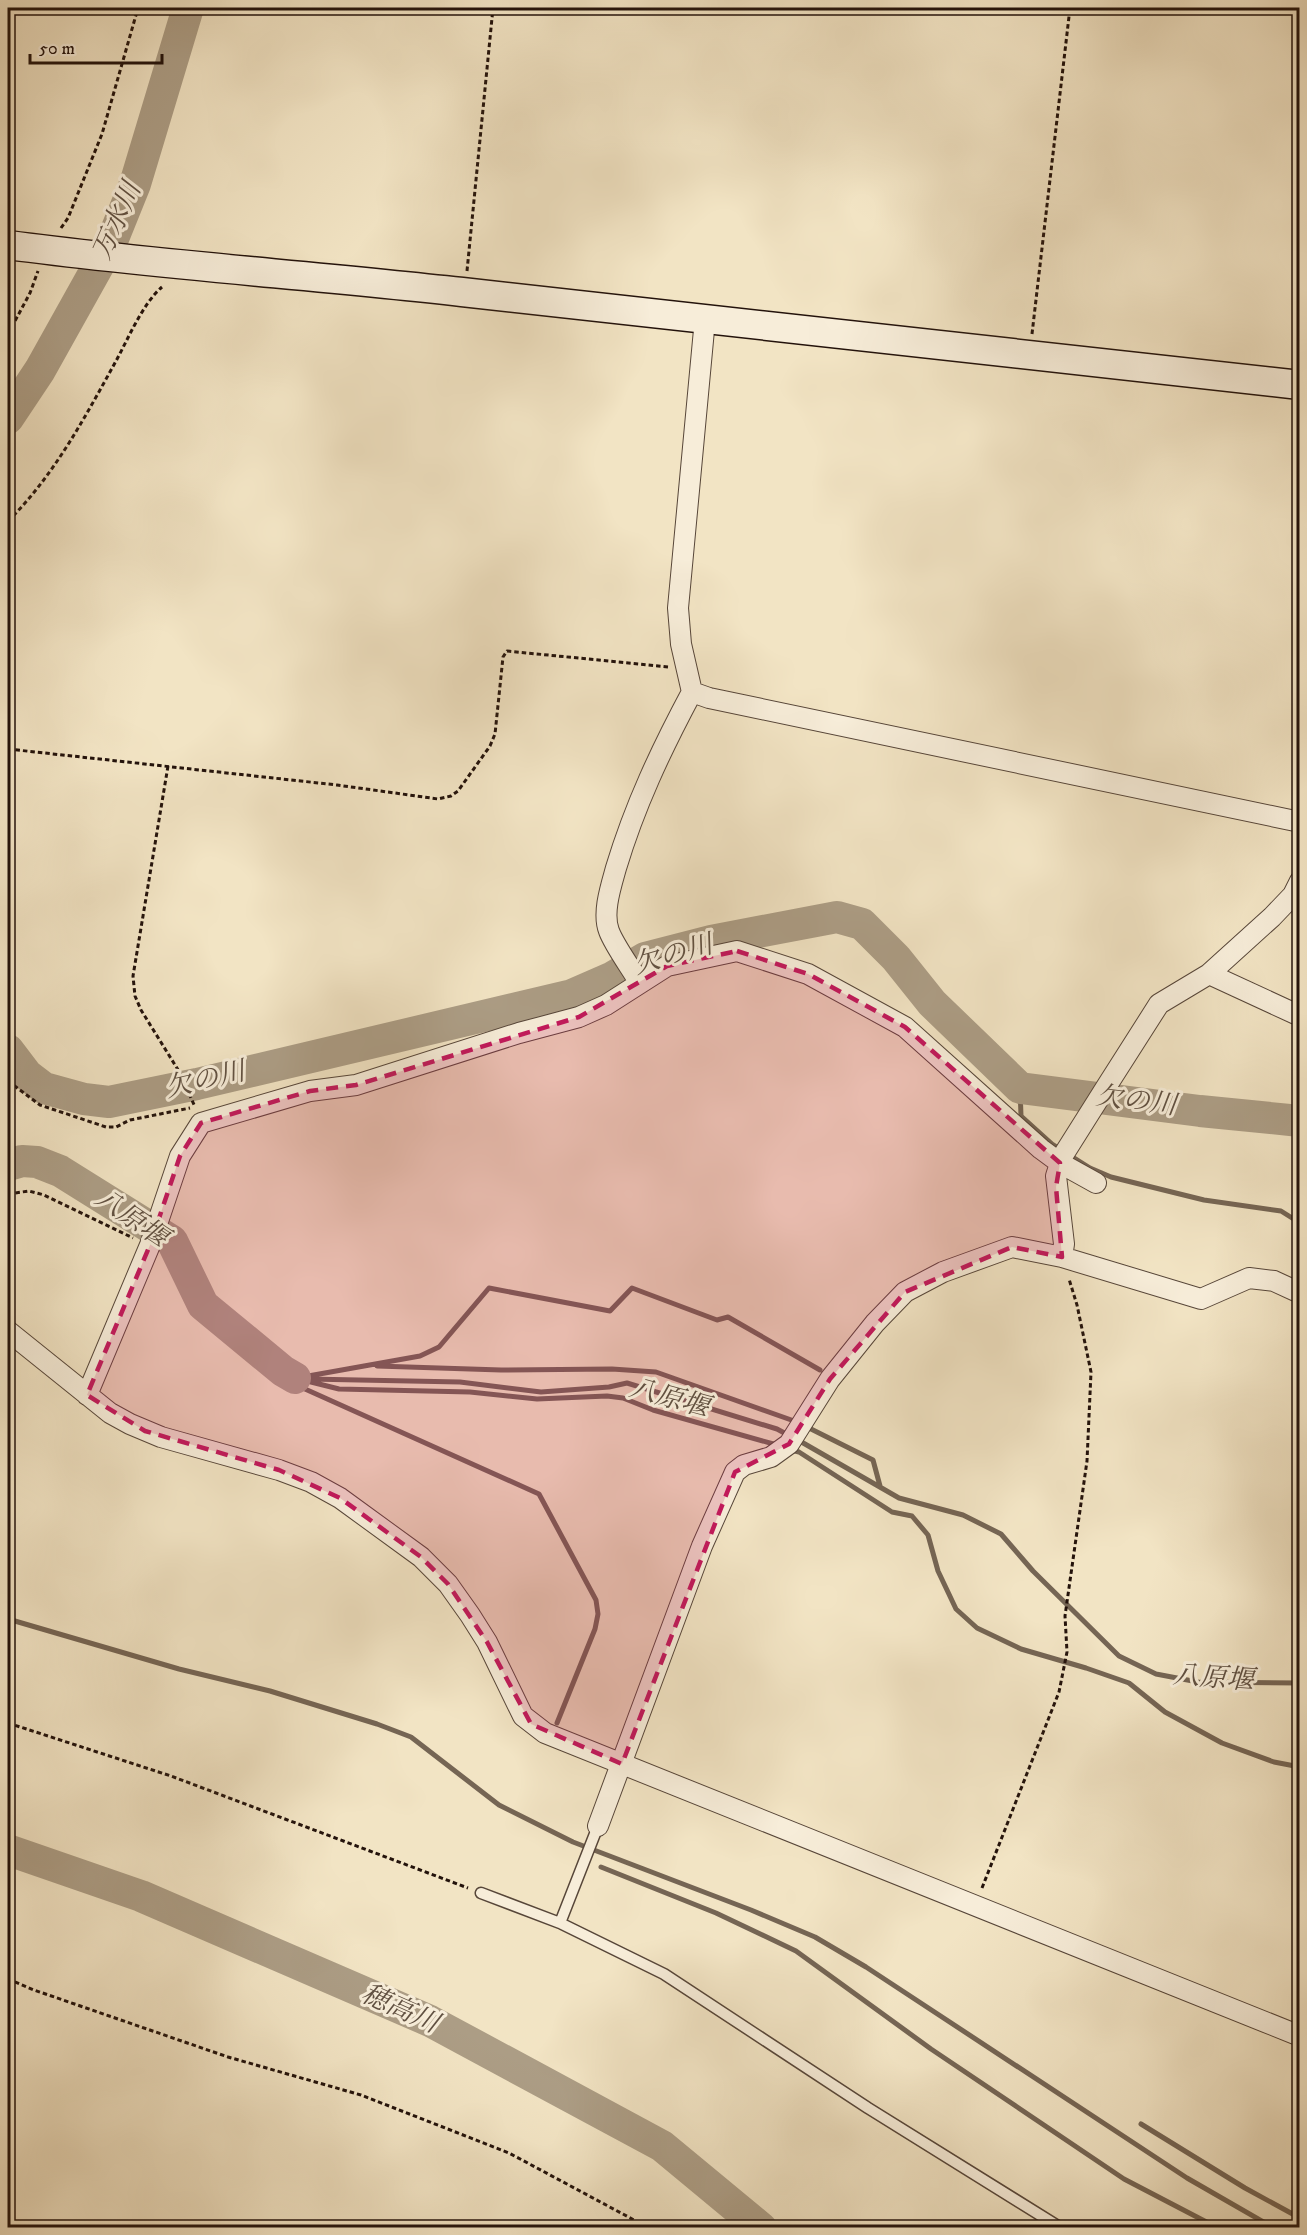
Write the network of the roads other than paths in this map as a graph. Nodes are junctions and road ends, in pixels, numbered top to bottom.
1 (8, 245) edge
2 (705, 319) junction
3 (1299, 385) edge
4 (692, 692) junction
5 (1299, 822) edge
6 (1299, 881) edge
7 (1209, 974) junction
8 (637, 979) junction
9 (1299, 1016) edge
10 (1064, 1154) junction
11 (1096, 1183) dead end
12 (1062, 1257) junction
13 (1299, 1293) edge
14 (8, 1331) edge
15 (87, 1395) junction
16 (622, 1764) junction
17 (595, 1834) joint
18 (481, 1893) road end
19 (560, 1923) junction
20 (1299, 2036) edge
21 (1061, 2228) edge

1 - 2 street
2 - 3 street
2 - 4 street
4 - 5 street
4 - 8 street
6 - 7 street
7 - 9 street
7 - 10 street
8 - 10 street
8 - 15 street
10 - 11 street
10 - 12 street
12 - 13 street
12 - 16 street
14 - 15 street
15 - 16 street
16 - 17 street
16 - 20 street
17 - 19 lane
18 - 19 lane
19 - 21 lane

